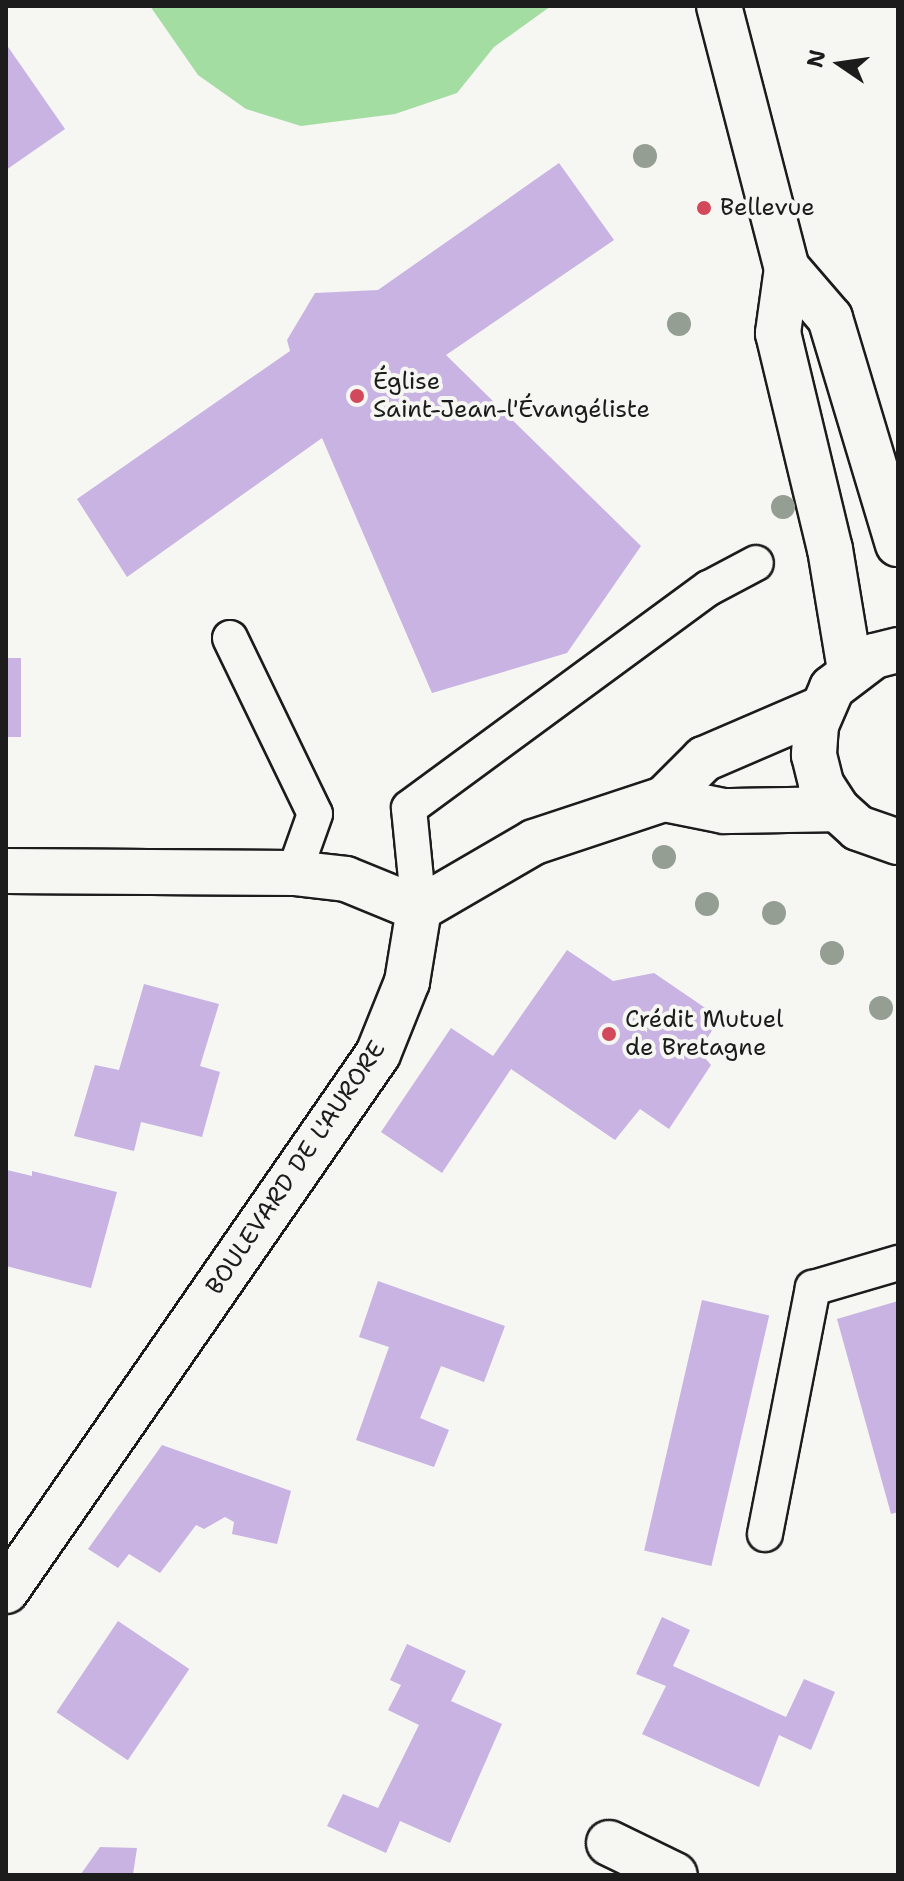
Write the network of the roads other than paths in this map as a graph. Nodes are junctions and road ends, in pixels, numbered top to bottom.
1 (719, 6) edge
2 (787, 268) junction
3 (898, 544) edge
4 (756, 563) dead end
5 (230, 638) dead end
6 (898, 650) edge
7 (850, 670) junction
8 (820, 709) junction
9 (664, 799) junction
10 (837, 809) junction
11 (893, 850) edge
12 (6, 871) edge
13 (294, 873) junction
14 (419, 909) junction
15 (898, 1263) edge
16 (765, 1534) dead end
17 (6, 1591) edge
18 (609, 1843) dead end
19 (675, 1875) edge

1 - 2 street
2 - 3 street
2 - 7 street
4 - 14 lane
5 - 13 lane
6 - 7 street
7 - 8 street
8 - 9 street
8 - 10 street
9 - 10 street
9 - 14 street
10 - 11 street
12 - 13 street
13 - 14 street
14 - 17 street, BOULEVARD DE L'AURORE
15 - 16 lane
18 - 19 street

